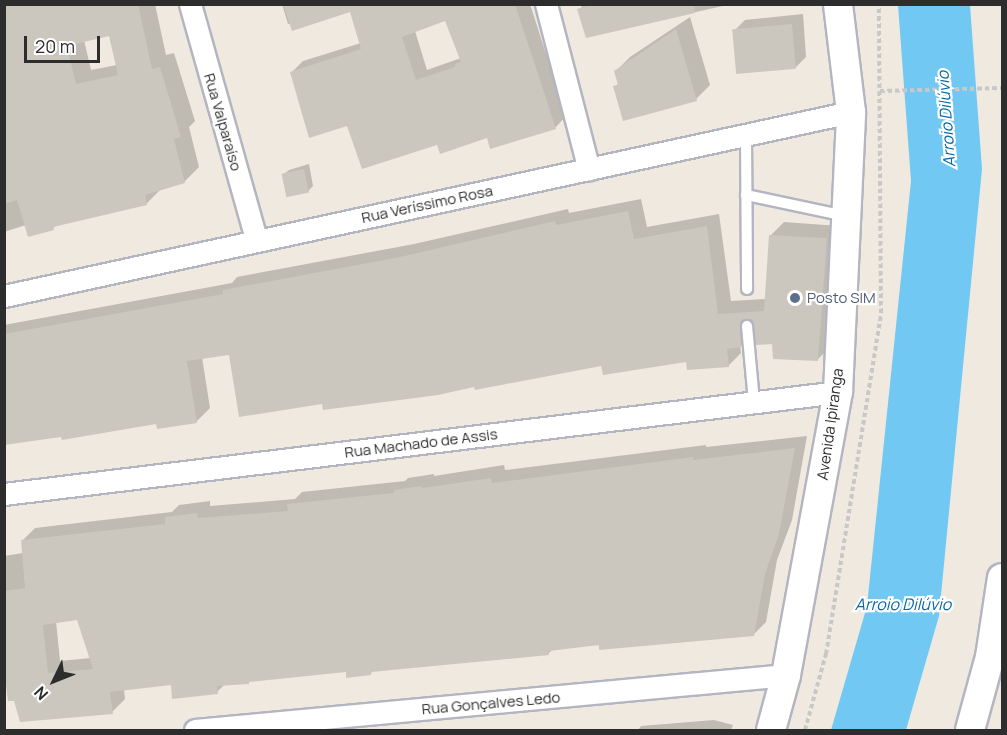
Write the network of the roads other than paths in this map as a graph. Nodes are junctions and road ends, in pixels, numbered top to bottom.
1 (190, 4) edge
2 (546, 4) edge
3 (838, 4) edge
4 (851, 112) junction
5 (746, 135) junction
6 (590, 170) junction
7 (746, 195) junction
8 (846, 216) junction
9 (256, 239) junction
10 (747, 289) dead end
11 (4, 296) edge
12 (747, 326) dead end
13 (838, 392) junction
14 (754, 402) junction
15 (4, 494) edge
16 (1002, 578) edge
17 (996, 657) edge
18 (786, 675) junction
19 (195, 730) edge
20 (771, 730) edge
21 (970, 730) edge

1 - 9 street, Rua Valparaíso
2 - 6 street
3 - 4 main road, Avenida Ipiranga
4 - 5 street, Rua Veríssimo Rosa
4 - 8 main road, Avenida Ipiranga
5 - 6 street, Rua Veríssimo Rosa
5 - 7 lane
6 - 9 street, Rua Veríssimo Rosa
7 - 8 lane
7 - 10 lane
8 - 13 main road, Avenida Ipiranga
9 - 11 street, Rua Veríssimo Rosa
12 - 14 lane
13 - 14 street, Rua Machado de Assis
13 - 18 main road, Avenida Ipiranga
14 - 15 street, Rua Machado de Assis
16 - 17 main road
17 - 21 main road
18 - 19 street, Rua Gonçalves Ledo
18 - 20 main road, Avenida Ipiranga

